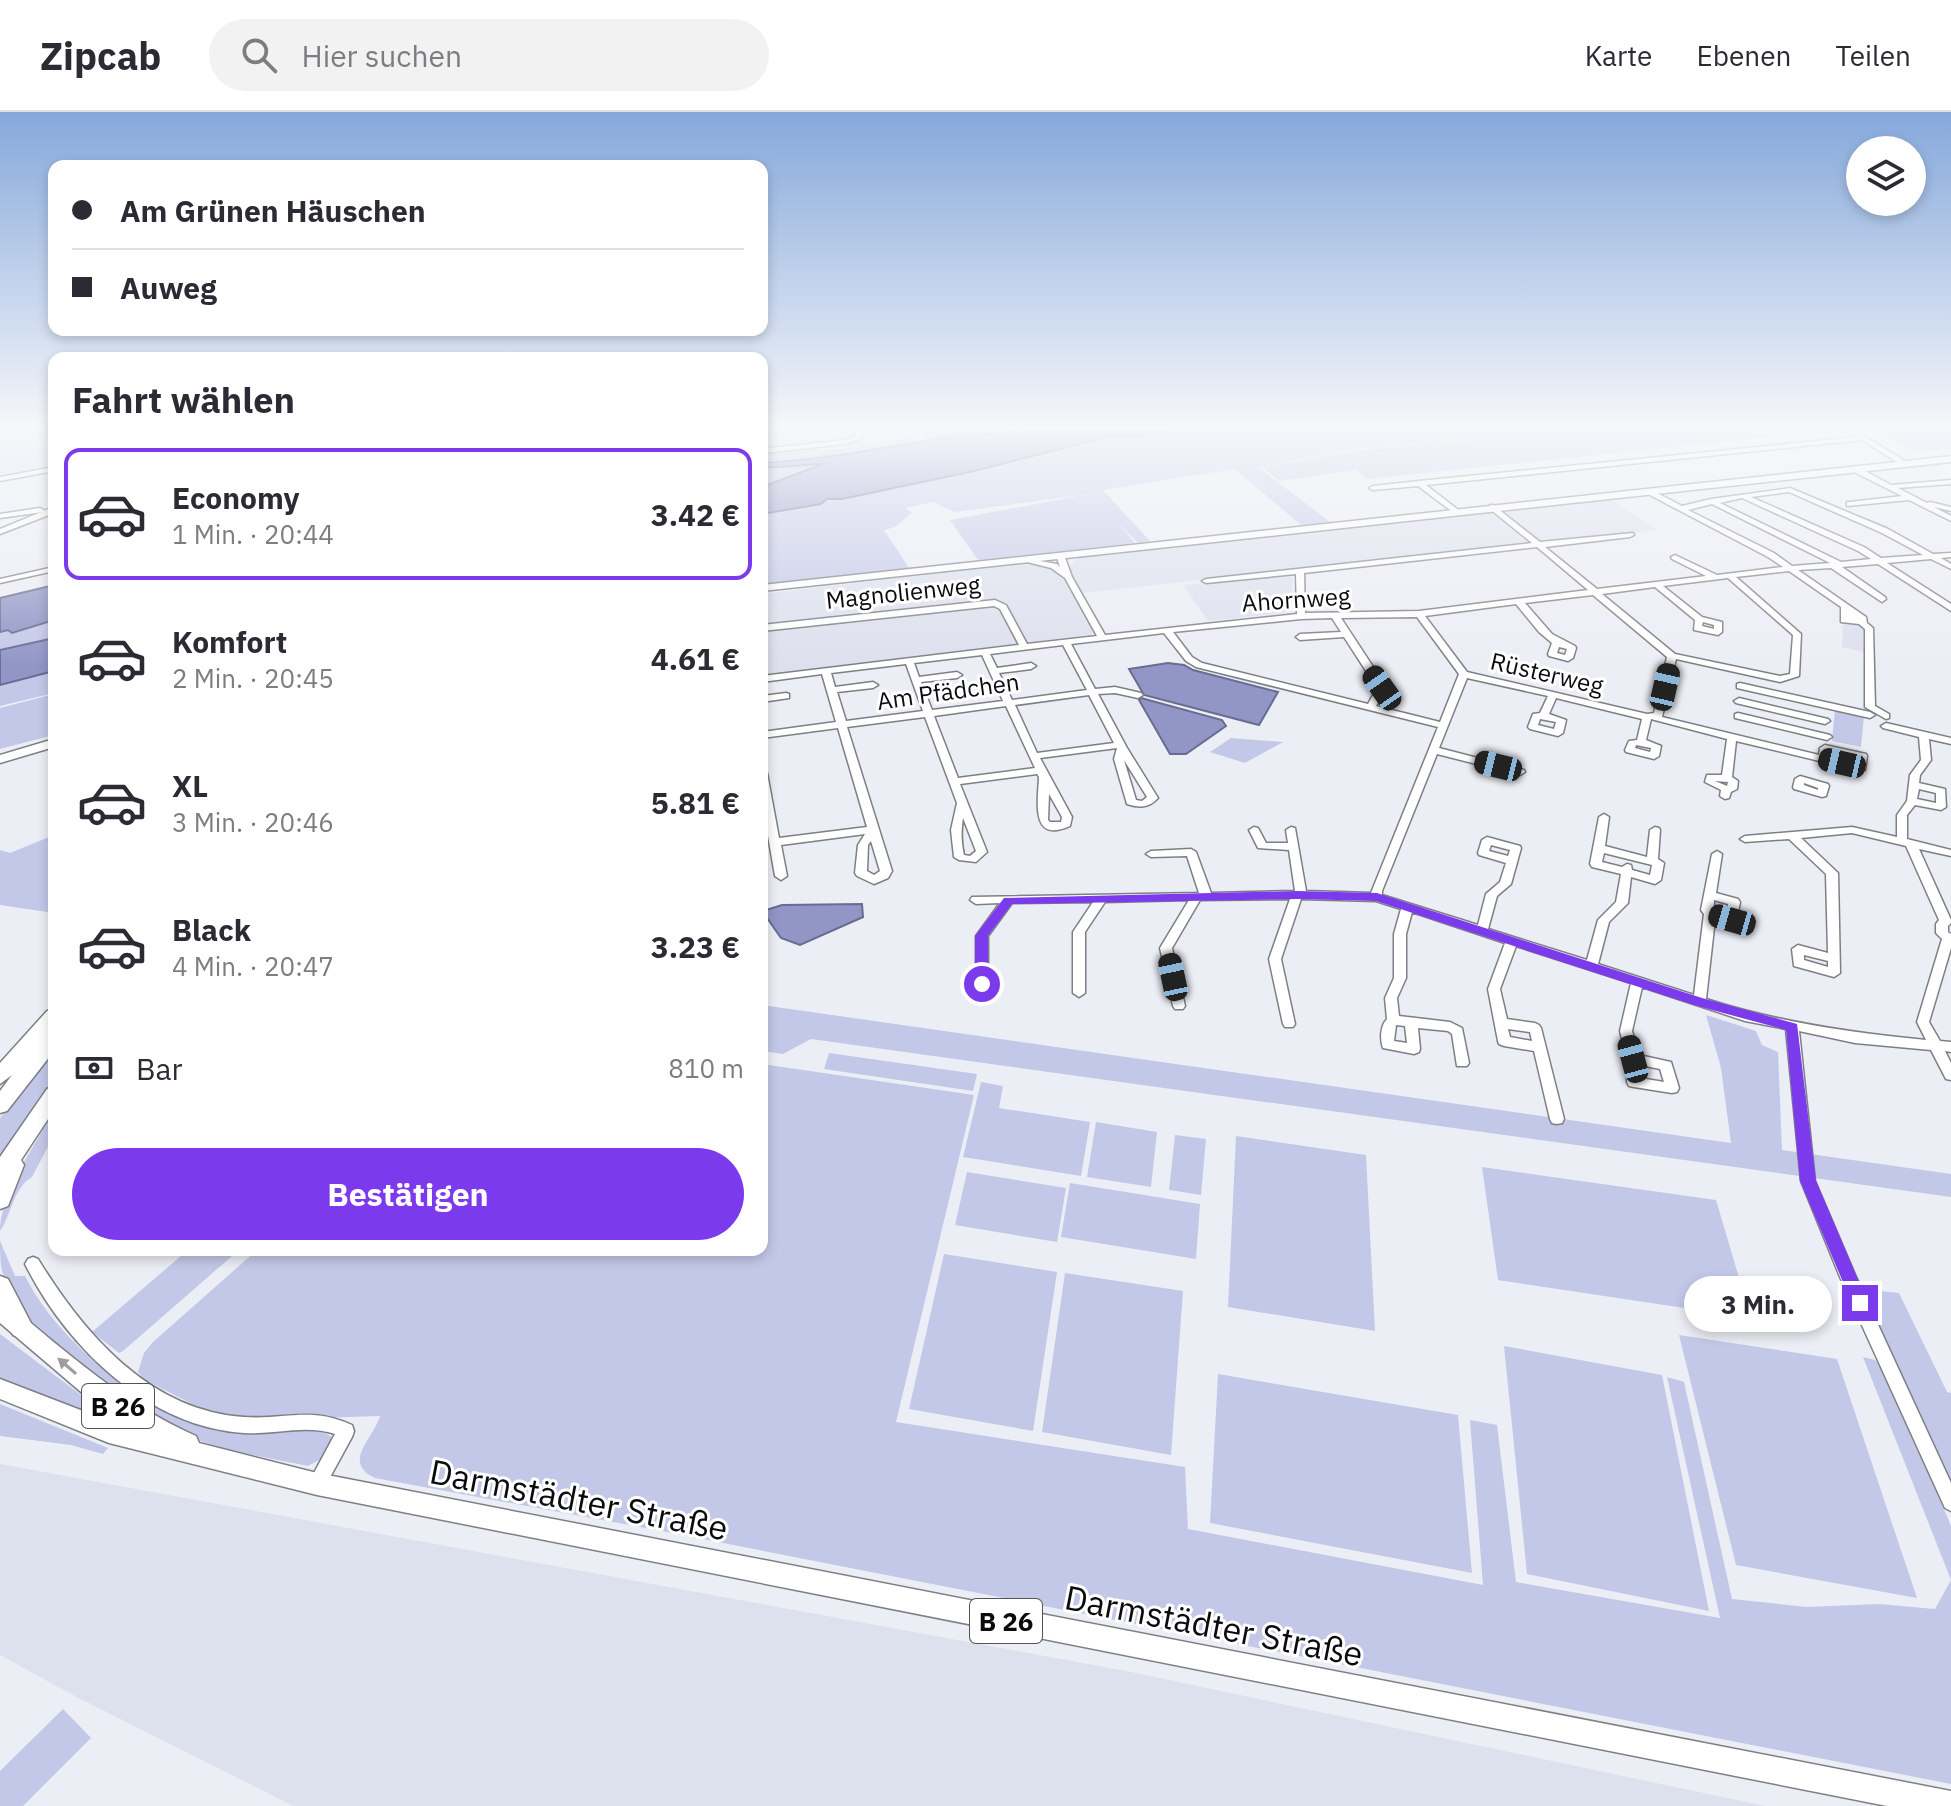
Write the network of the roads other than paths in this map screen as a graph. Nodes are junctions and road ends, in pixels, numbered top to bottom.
1 (1450, 508) edge
2 (1483, 508) edge
3 (1494, 508) edge
4 (1684, 508) edge
5 (1725, 508) edge
6 (1769, 508) edge
7 (1832, 508) edge
8 (1929, 508) edge
9 (48, 509) edge
10 (1680, 509) joint
11 (48, 511) edge
12 (1454, 511) junction
13 (0, 516) edge
14 (1951, 519) edge
15 (0, 532) edge
16 (1630, 535) dead end
17 (1538, 544) junction
18 (1951, 555) edge
19 (1675, 557) dead end
20 (1935, 557) junction
21 (1056, 559) junction
22 (1882, 563) junction
23 (1837, 565) junction
24 (1951, 567) edge
25 (1791, 568) junction
26 (48, 570) edge
27 (1300, 571) junction
28 (1729, 575) junction
29 (1715, 577) junction
30 (0, 581) edge
31 (1206, 581) dead end
32 (1657, 585) junction
33 (768, 587) edge
34 (1596, 593) junction
35 (1882, 599) dead end
36 (1519, 602) junction
37 (1951, 608) edge
38 (1334, 614) junction
39 (1419, 614) junction
40 (1301, 616) junction
41 (1699, 619) dead end
42 (768, 627) edge
43 (1167, 630) junction
44 (1344, 634) junction
45 (1102, 637) junction
46 (1300, 637) dead end
47 (1066, 642) junction
48 (1556, 644) dead end
49 (1024, 647) junction
50 (985, 652) junction
51 (1672, 656) junction
52 (909, 661) junction
53 (1031, 666) dead end
54 (826, 671) junction
55 (994, 671) junction
56 (1464, 674) junction
57 (957, 675) dead end
58 (768, 678) edge
59 (1790, 679) junction
60 (915, 680) junction
61 (873, 685) dead end
62 (1740, 686) dead end
63 (833, 690) junction
64 (1093, 692) junction
65 (1775, 694) junction
66 (1138, 695) dead end
67 (1553, 695) junction
68 (786, 696) dead end
69 (1791, 697) junction
70 (768, 698) edge
71 (1739, 701) dead end
72 (1011, 702) junction
73 (1371, 707) junction
74 (1770, 708) junction
75 (928, 712) junction
76 (1870, 715) dead end
77 (1544, 716) dead end
78 (1651, 717) junction
79 (1825, 721) dead end
80 (1763, 722) junction
81 (1442, 725) junction
82 (842, 726) junction
83 (768, 734) edge
84 (1924, 735) junction
85 (1732, 737) junction
86 (1827, 737) dead end
87 (1744, 740) junction
88 (1951, 741) edge
89 (1641, 742) dead end
90 (48, 745) edge
91 (1122, 747) junction
92 (1433, 750) junction
93 (1034, 756) junction
94 (0, 759) edge
95 (1520, 772) dead end
96 (954, 782) junction
97 (1812, 782) dead end
98 (1915, 785) junction
99 (1726, 788) dead end
100 (1912, 801) junction
101 (962, 803) junction
102 (768, 805) edge
103 (1604, 817) dead end
104 (1254, 830) dead end
105 (1291, 830) dead end
106 (1655, 830) dead end
107 (1793, 836) junction
108 (1745, 839) dead end
109 (775, 842) junction
110 (1907, 842) junction
111 (1293, 847) junction
112 (1599, 848) junction
113 (1951, 853) edge
114 (1151, 854) dead end
115 (1717, 854) dead end
116 (1630, 856) junction
117 (1512, 861) dead end
118 (1652, 861) junction
119 (1626, 872) junction
120 (781, 876) dead end
121 (1299, 895) junction
122 (1201, 896) junction
123 (1712, 896) junction
124 (1377, 897) junction
125 (1101, 899) junction
126 (976, 900) dead end
127 (1008, 900) junction
128 (1407, 908) junction
129 (1710, 914) junction
130 (1948, 923) edge
131 (1482, 931) junction
132 (1950, 938) edge
133 (1512, 941) junction
134 (1834, 959) dead end
135 (1591, 967) junction
136 (1637, 982) junction
137 (982, 984) dead end
138 (1079, 993) dead end
139 (1699, 1002) junction
140 (1179, 1006) dead end
141 (1393, 1020) junction
142 (1411, 1022) junction
143 (48, 1023) edge
144 (1289, 1024) dead end
145 (1792, 1027) junction
146 (48, 1037) edge
147 (48, 1044) edge
148 (1935, 1046) junction
149 (1951, 1047) edge
150 (36, 1058) junction
151 (1633, 1059) dead end
152 (1462, 1063) dead end
153 (1951, 1075) edge
154 (0, 1076) edge
155 (48, 1104) edge
156 (0, 1105) edge
157 (1557, 1119) dead end
158 (21, 1147) junction
159 (0, 1174) edge
160 (0, 1200) edge
161 (33, 1264) dead end
162 (0, 1286) edge
163 (0, 1310) edge
164 (21, 1327) junction
165 (0, 1389) edge
166 (230, 1460) junction
167 (317, 1484) junction
168 (1951, 1502) edge
169 (1951, 1805) edge

1 - 12 street
2 - 12 main road
3 - 17 street
4 - 10 street
5 - 23 street, Ahornweg
6 - 22 street
7 - 20 street
8 - 14 street
9 - 13 street
10 - 25 street
11 - 15 street
12 - 21 main road
16 - 17 street
17 - 27 street
17 - 34 street
18 - 20 street, Ahornweg
19 - 29 street
20 - 22 street, Ahornweg
20 - 24 street
21 - 33 main road
21 - 45 street
22 - 23 street, Ahornweg
22 - 37 street
23 - 25 street, Ahornweg
23 - 35 street, Ahornweg
25 - 28 street, Ahornweg
25 - 84 street
26 - 30 street
27 - 31 street
27 - 40 street
28 - 29 street, Ahornweg
28 - 59 street
29 - 32 street, Ahornweg
32 - 34 street, Ahornweg
32 - 41 street
34 - 36 street, Ahornweg
34 - 51 street
36 - 39 street, Ahornweg
36 - 48 street
38 - 39 street, Ahornweg
38 - 40 street, Ahornweg
38 - 44 street
39 - 56 street, Rüsterweg
40 - 43 street, Ahornweg
42 - 49 street, Magnolienweg
43 - 45 street, Ahornweg
43 - 73 street
44 - 46 street
44 - 73 street
45 - 47 street, Ahornweg
47 - 49 street, Ahornweg
47 - 64 street
49 - 50 street, Ahornweg
50 - 52 street, Ahornweg
50 - 55 street
51 - 59 street
51 - 78 street
52 - 54 street, Ahornweg
52 - 60 street
53 - 55 street
54 - 58 street, Ahornweg
54 - 63 street
55 - 72 street
56 - 67 street, Rüsterweg
56 - 81 street
57 - 60 street
59 - 69 street
60 - 75 street
61 - 63 street
62 - 65 street
63 - 82 street
64 - 66 street, Am Pfädchen
64 - 72 street, Am Pfädchen
64 - 91 street
65 - 69 street
65 - 74 street
67 - 77 street
67 - 78 street, Rüsterweg
68 - 70 street
69 - 76 street
71 - 74 street
72 - 75 street, Am Pfädchen
72 - 93 street
73 - 81 street
74 - 79 street
74 - 80 street
75 - 82 street, Am Pfädchen
75 - 96 street
78 - 85 street, Rüsterweg
78 - 89 street
80 - 86 street
80 - 87 street
81 - 92 street
82 - 83 street, Am Pfädchen
82 - 109 street
84 - 88 street
84 - 98 street
85 - 87 street, Rüsterweg
85 - 99 street
87 - 97 street, Rüsterweg
90 - 94 main road
91 - 91 street
91 - 93 street
92 - 95 street
92 - 124 street
93 - 96 street
96 - 101 street
98 - 100 street
98 - 100 street
100 - 110 street
101 - 101 street
102 - 109 street
103 - 112 street
104 - 111 street
105 - 111 street
106 - 118 street
107 - 108 street
107 - 110 street
107 - 134 street
109 - 120 street
110 - 113 street
110 - 130 street
111 - 121 street
112 - 116 street
112 - 119 street
114 - 122 street
115 - 123 street
116 - 118 street
116 - 119 street
117 - 131 street
118 - 119 street
119 - 135 street
121 - 122 street
121 - 124 street
121 - 144 street
122 - 125 street
122 - 140 street
123 - 129 street
123 - 129 street
124 - 128 street
125 - 127 street
125 - 138 street
126 - 127 street
127 - 137 street
128 - 131 street
128 - 141 street
129 - 139 street
130 - 132 street
131 - 133 street
132 - 148 street
133 - 135 street
133 - 157 street
135 - 136 street
136 - 139 street
136 - 151 street
139 - 145 street
141 - 142 street
141 - 142 street
142 - 152 street
143 - 154 highway
145 - 148 street
145 - 168 street
146 - 150 highway
147 - 150 highway
148 - 149 street
148 - 153 street
150 - 156 highway
155 - 158 highway
158 - 159 highway
158 - 160 highway
161 - 167 street
162 - 164 highway
163 - 164 main road, Darmstädter Straße / B 26
166 -> 164 main road, Darmstädter Straße / B 26
165 - 166 main road, Darmstädter Straße / B 26
166 - 167 main road, Darmstädter Straße / B 26
167 - 169 main road, Darmstädter Straße / B 26

